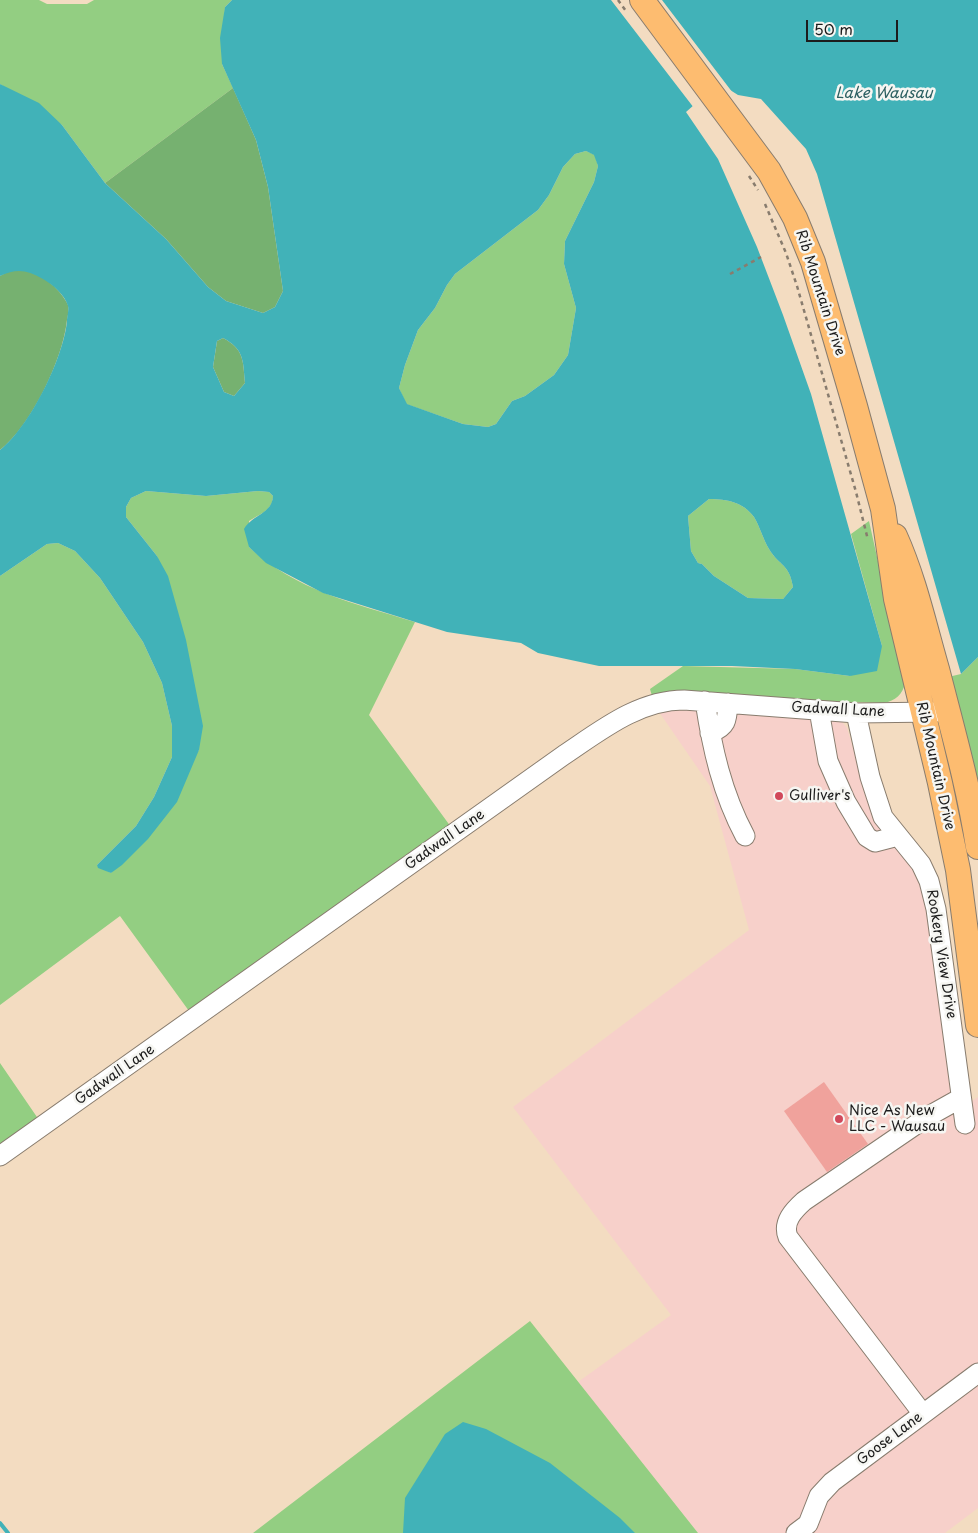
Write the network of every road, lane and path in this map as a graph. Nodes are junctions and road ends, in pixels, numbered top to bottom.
1 (642, 0) edge
2 (748, 175) dead end
3 (760, 193) dead end
4 (763, 199) dead end
5 (761, 257) dead end
6 (730, 274) dead end
7 (882, 509) junction
8 (869, 543) dead end
9 (705, 701) junction
10 (728, 703) junction
11 (820, 710) junction
12 (948, 711) junction
13 (922, 712) junction
14 (856, 713) junction
15 (710, 733) junction
16 (744, 836) dead end
17 (898, 836) junction
18 (978, 847) edge
19 (978, 1025) edge
20 (961, 1098) junction
21 (965, 1124) dead end
22 (0, 1156) edge
23 (978, 1373) edge
24 (922, 1414) junction
25 (796, 1533) edge

1 - 7 main road, Rib Mountain Drive
2 - 3 path
4 - 8 path
5 - 6 path
7 - 12 main road, Rib Mountain Drive
7 - 13 main road, Rib Mountain Drive
9 - 10 street, Gadwall Lane
9 - 15 street
9 - 22 street, Gadwall Lane
10 - 11 street, Gadwall Lane
10 - 15 street
11 - 14 street, Gadwall Lane
11 - 17 street
12 - 13 street, Gadwall Lane
12 - 18 main road, Rib Mountain Drive
13 - 14 street, Gadwall Lane
13 - 19 main road, Rib Mountain Drive
14 - 17 street, Rookery View Drive
15 - 16 street
17 - 20 street, Rookery View Drive
20 - 21 street, Rookery View Drive
20 - 24 street
23 - 24 street, Goose Lane
24 - 25 street, Goose Lane

